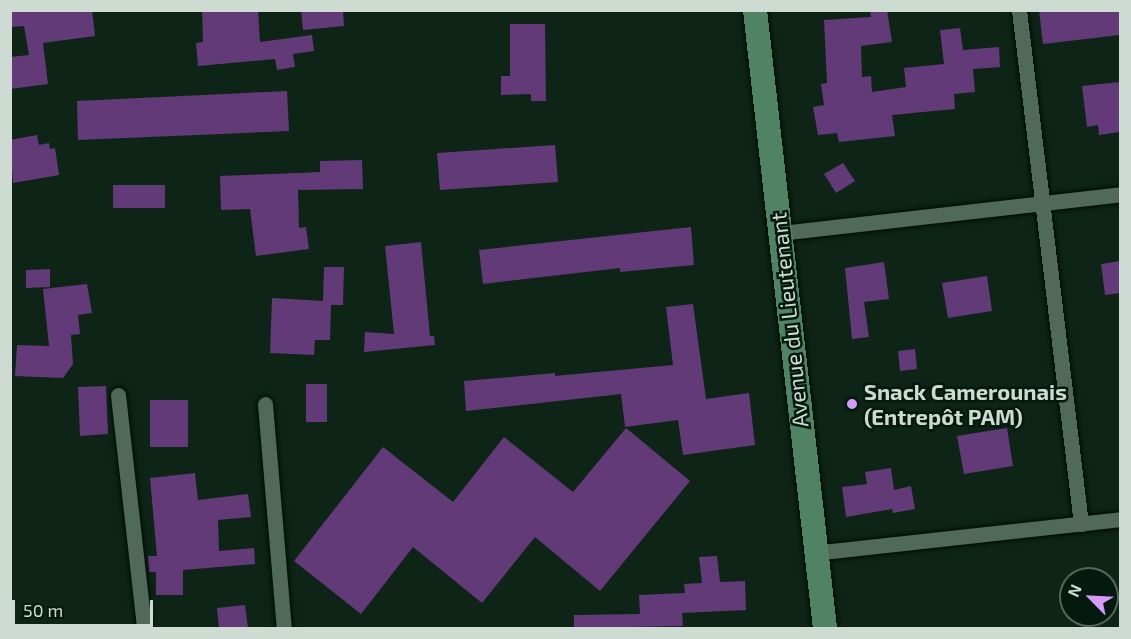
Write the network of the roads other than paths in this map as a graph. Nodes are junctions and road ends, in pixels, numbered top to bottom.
1 (754, 10) edge
2 (1019, 10) edge
3 (1120, 194) edge
4 (1043, 204) junction
5 (780, 233) junction
6 (118, 395) dead end
7 (264, 404) dead end
8 (1120, 519) edge
9 (1081, 524) junction
10 (814, 553) junction
11 (144, 628) edge
12 (284, 628) edge
13 (825, 628) edge

1 - 5 main road, Avenue du Lieutenant
2 - 4 street
3 - 4 street
4 - 5 street
4 - 9 street
5 - 10 main road, Avenue du Lieutenant
6 - 11 street
7 - 12 street
8 - 9 street
9 - 10 street
10 - 13 main road, Avenue du Lieutenant

